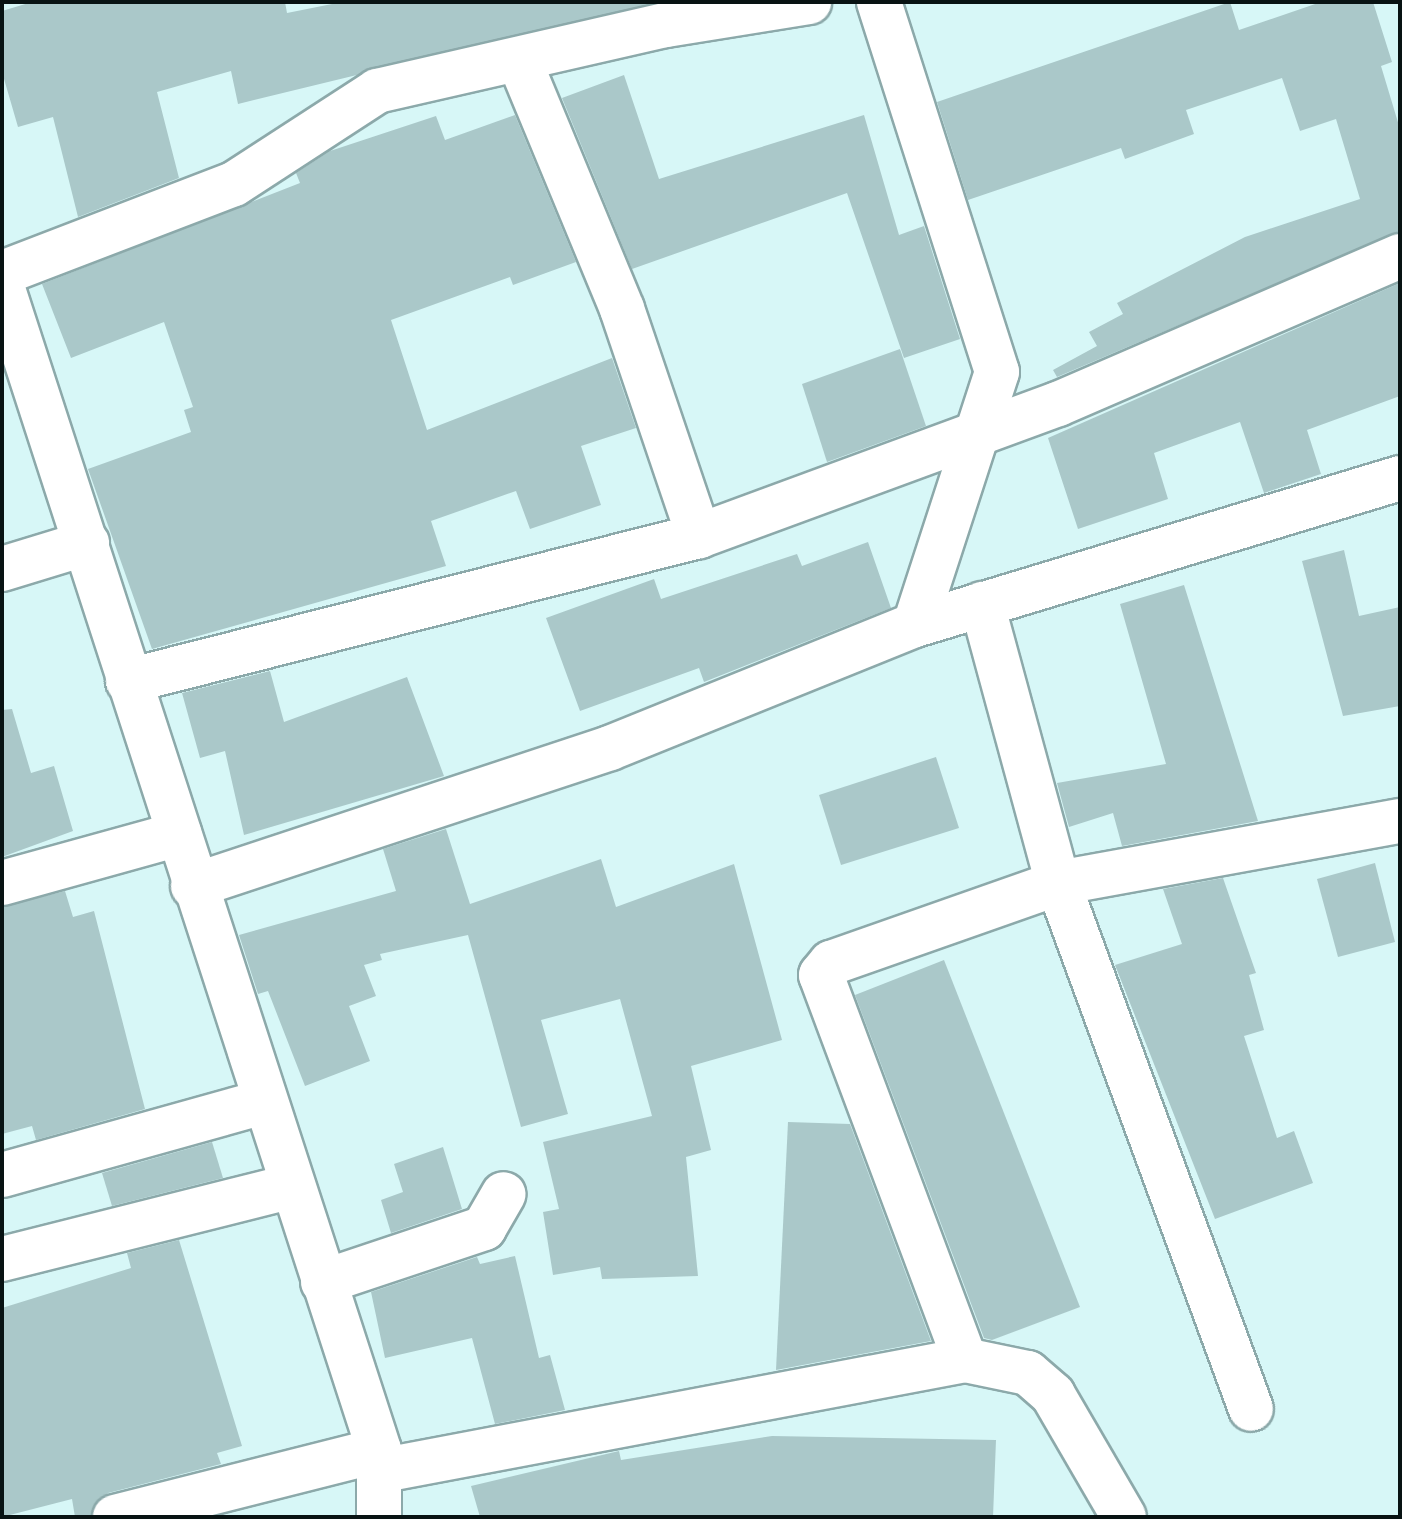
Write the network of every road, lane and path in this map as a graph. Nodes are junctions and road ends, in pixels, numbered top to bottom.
1 (809, 2) edge
2 (879, 2) edge
3 (519, 60) junction
4 (1400, 256) edge
5 (2, 273) edge
6 (6, 314) edge
7 (1003, 422) junction
8 (1400, 478) edge
9 (699, 536) junction
10 (87, 543) junction
11 (2, 569) edge
12 (950, 614) junction
13 (128, 681) junction
14 (1400, 821) edge
15 (179, 834) junction
16 (2, 883) edge
17 (1058, 883) junction
18 (193, 886) junction
19 (264, 1102) junction
20 (2, 1175) edge
21 (292, 1186) junction
22 (504, 1194) dead end
23 (2, 1259) edge
24 (323, 1282) junction
25 (965, 1360) junction
26 (1251, 1409) dead end
27 (406, 1461) junction
28 (115, 1517) edge
29 (379, 1517) edge
30 (1124, 1517) edge

1 - 3 street
2 - 7 street
3 - 5 street
3 - 9 street
4 - 7 street
6 - 10 street
7 - 9 street
7 - 12 street
8 - 12 street
9 - 13 street
10 - 11 street
10 - 13 street
12 - 17 street
12 - 18 street
13 - 15 street
14 - 17 street
15 - 16 street
15 - 18 street
17 - 25 street
17 - 26 street
18 - 19 street
19 - 20 street
19 - 21 street
21 - 23 street
21 - 24 street
22 - 24 street
24 - 27 street
25 - 27 street
25 - 30 street
27 - 28 street
27 - 29 street

